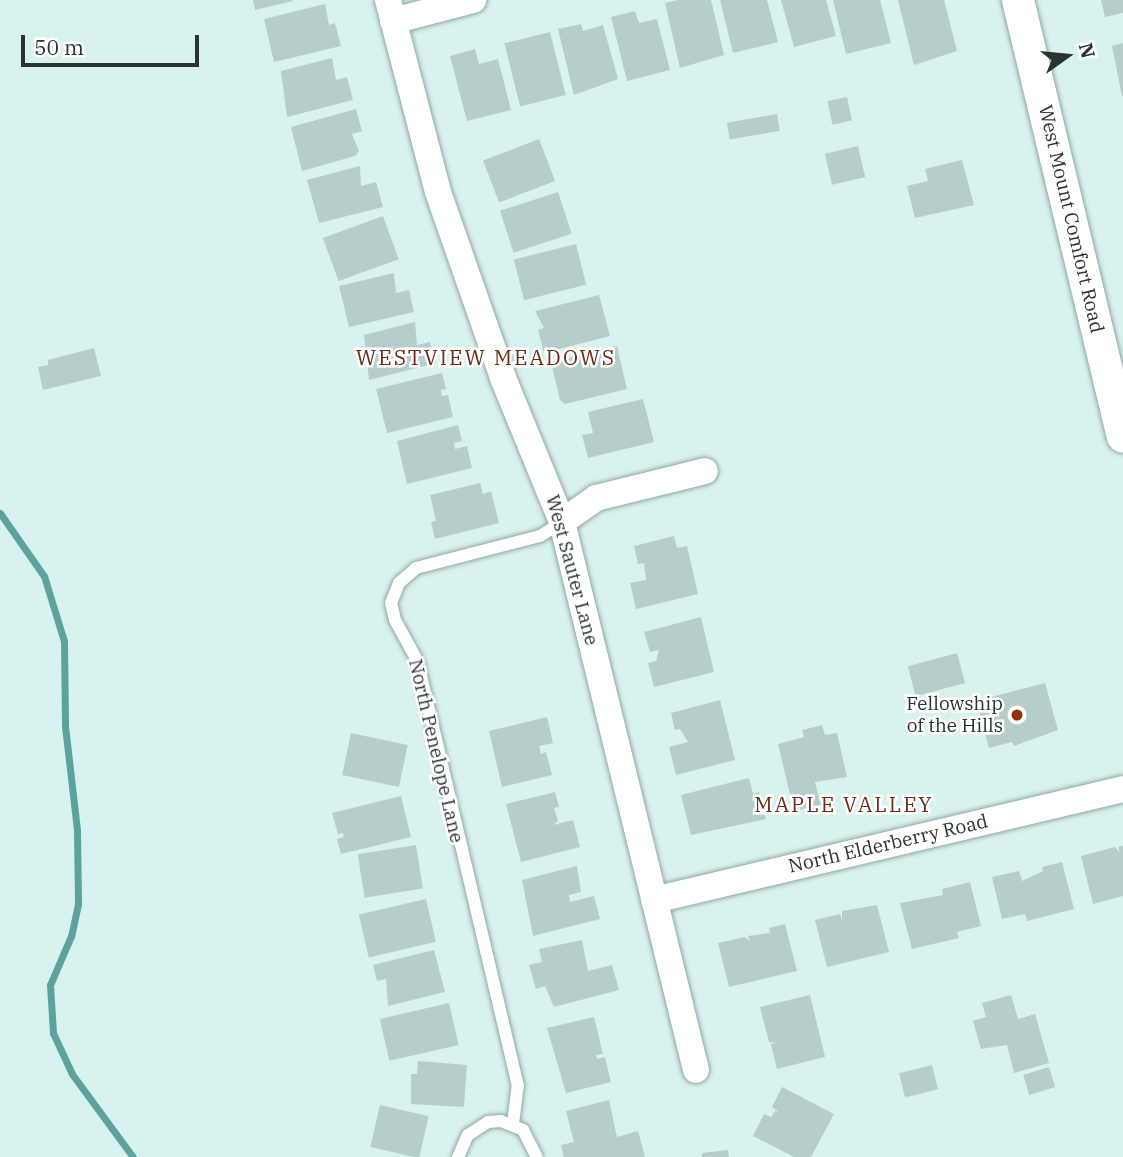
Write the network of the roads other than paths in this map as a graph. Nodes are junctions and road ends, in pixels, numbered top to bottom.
1 (473, 0) edge
2 (1018, 0) edge
3 (390, 10) edge
4 (1123, 437) edge
5 (705, 471) dead end
6 (562, 522) junction
7 (1123, 789) edge
8 (654, 900) junction
9 (696, 1070) dead end
10 (513, 1124) junction
11 (458, 1157) edge
12 (537, 1157) edge

1 - 3 street
2 - 4 street, West Mount Comfort Road
3 - 6 street, West Sauter Lane
5 - 6 street, North Penelope Lane
6 - 8 street, West Sauter Lane
6 - 10 lane, North Penelope Lane
7 - 8 street, North Elderberry Road
8 - 9 street, West Sauter Lane
10 - 11 lane
10 - 12 lane

